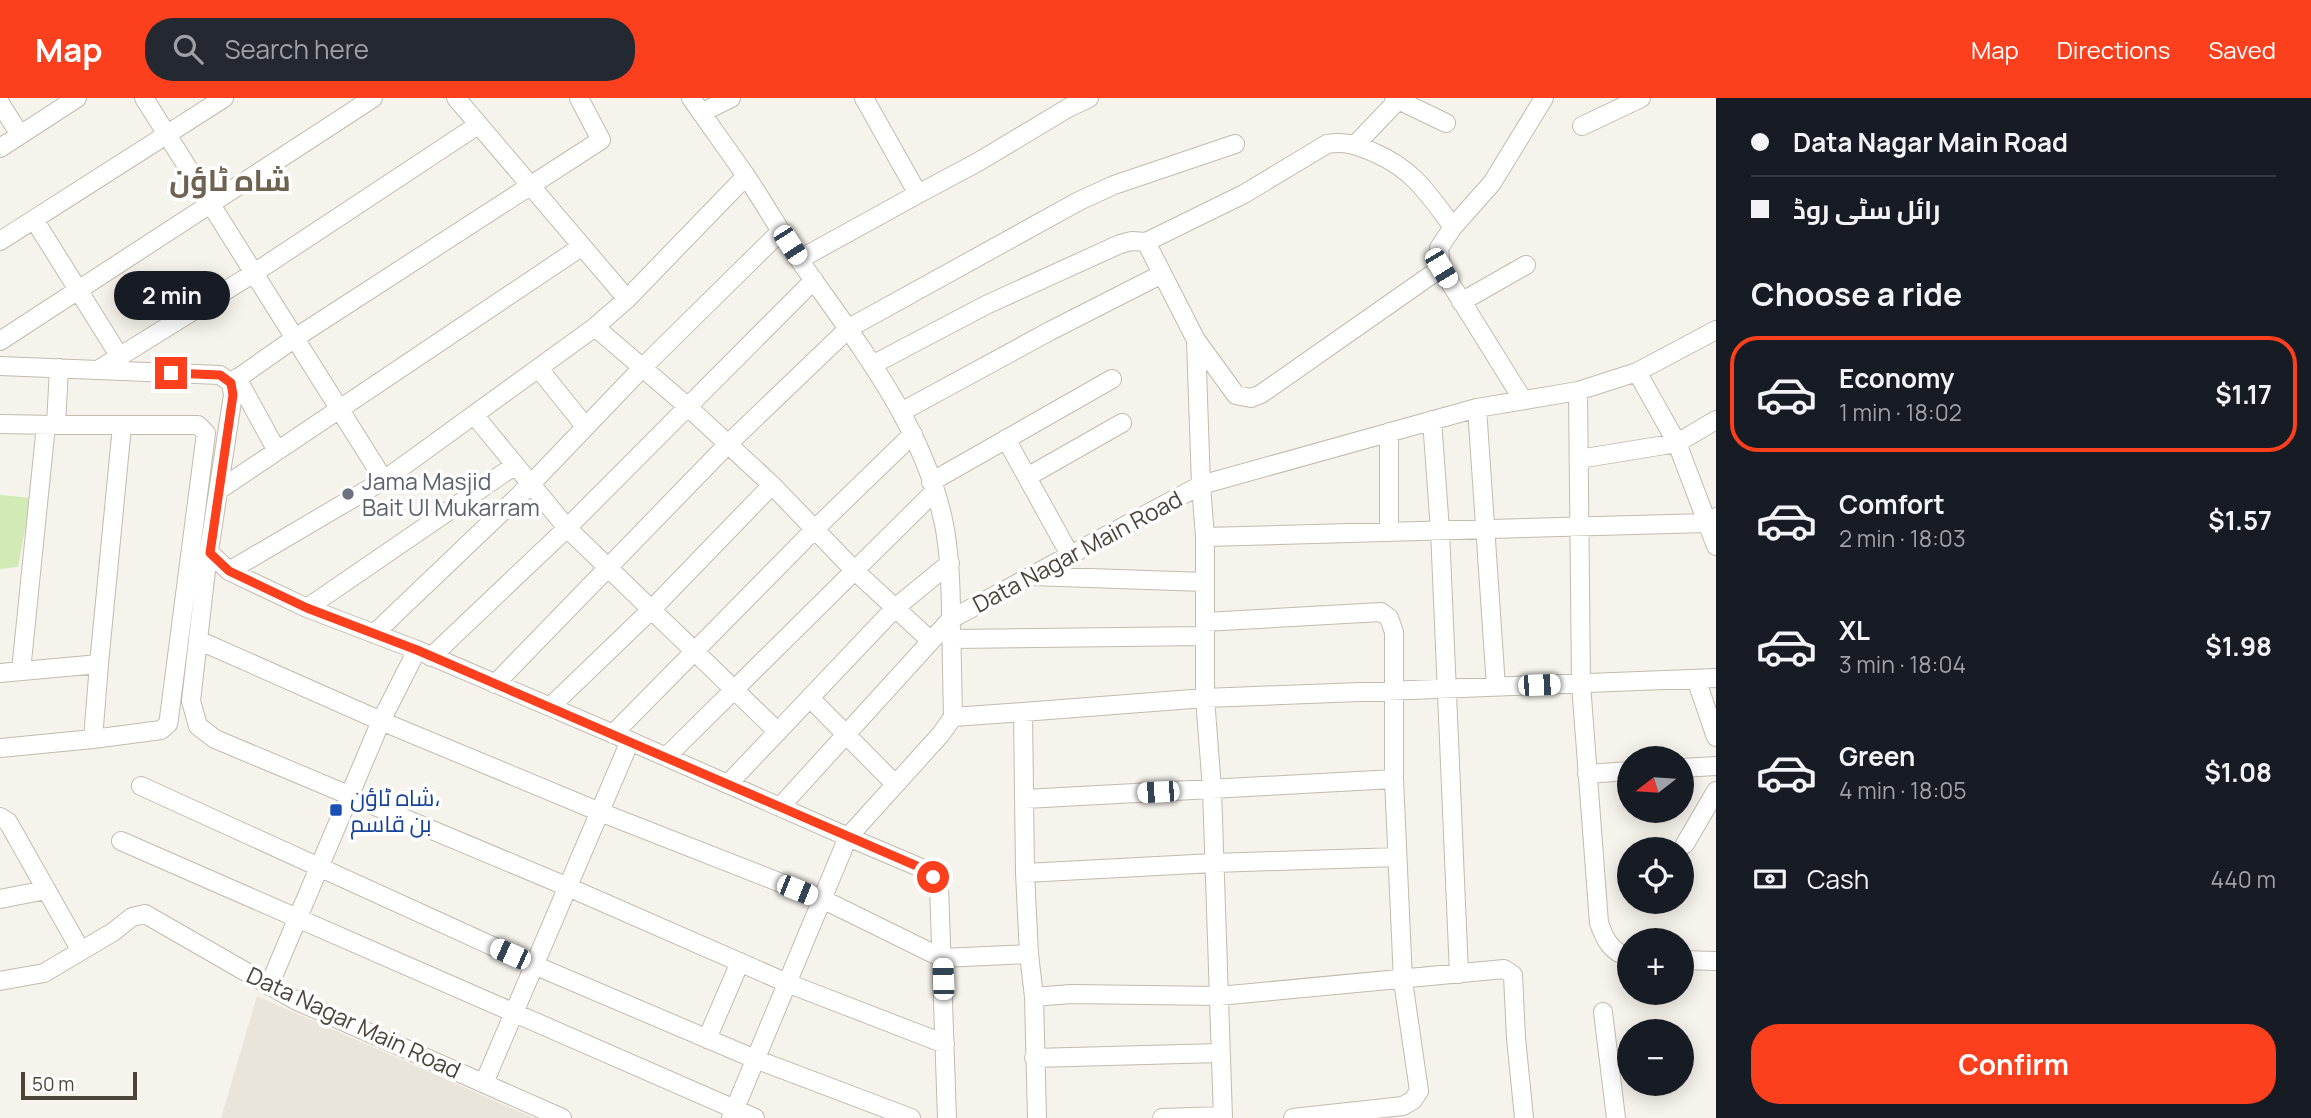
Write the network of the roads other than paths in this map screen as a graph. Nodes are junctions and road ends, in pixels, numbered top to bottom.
1 (77, 98) edge
2 (144, 98) edge
3 (224, 98) edge
4 (373, 98) edge
5 (456, 98) edge
6 (579, 98) edge
7 (691, 98) edge
8 (731, 98) edge
9 (864, 98) edge
10 (1089, 98) edge
11 (1544, 98) edge
12 (1642, 98) edge
13 (1397, 99) edge
14 (0, 103) edge
15 (1066, 103) edge
16 (702, 113) junction
17 (1446, 122) dead end
18 (478, 125) junction
19 (1582, 126) dead end
20 (20, 135) junction
21 (167, 136) junction
22 (1235, 144) dead end
23 (1356, 145) junction
24 (0, 148) edge
25 (746, 176) junction
26 (530, 186) junction
27 (918, 194) junction
28 (209, 202) junction
29 (35, 221) junction
30 (1453, 227) junction
31 (781, 231) junction
32 (0, 241) edge
33 (1146, 242) junction
34 (581, 247) junction
35 (800, 260) junction
36 (1526, 265) dead end
37 (1441, 268) junction
38 (254, 273) junction
39 (1162, 274) junction
40 (814, 280) junction
41 (78, 290) junction
42 (627, 299) junction
43 (1461, 302) junction
44 (596, 327) junction
45 (849, 328) junction
46 (1716, 330) edge
47 (295, 338) junction
48 (1196, 340) junction
49 (0, 341) edge
50 (120, 357) junction
51 (874, 364) junction
52 (0, 366) edge
53 (60, 368) junction
54 (642, 368) junction
55 (538, 369) junction
56 (98, 370) junction
57 (1637, 372) junction
58 (1112, 379) dead end
59 (234, 381) junction
60 (1578, 391) junction
61 (1523, 400) junction
62 (687, 406) junction
63 (339, 408) junction
64 (1477, 408) junction
65 (901, 412) junction
66 (475, 416) junction
67 (1432, 420) junction
68 (1716, 420) edge
69 (1122, 423) dead end
70 (0, 424) edge
71 (51, 425) junction
72 (122, 426) junction
73 (585, 426) junction
74 (1389, 432) junction
75 (913, 433) junction
76 (1006, 439) junction
77 (1677, 443) junction
78 (728, 444) junction
79 (277, 451) junction
80 (1579, 459) junction
81 (514, 466) junction
82 (1027, 477) junction
83 (384, 480) junction
84 (530, 485) junction
85 (772, 485) junction
86 (1201, 485) junction
87 (933, 486) junction
88 (219, 491) junction
89 (1712, 520) edge
90 (1580, 526) junction
91 (567, 528) junction
92 (816, 528) junction
93 (1485, 529) junction
94 (1440, 530) junction
95 (1389, 531) junction
96 (1205, 537) junction
97 (1716, 546) edge
98 (210, 553) junction
99 (1070, 555) junction
100 (950, 563) junction
101 (609, 568) junction
102 (854, 570) junction
103 (229, 571) junction
104 (1032, 576) junction
105 (1205, 582) junction
106 (307, 608) junction
107 (895, 608) junction
108 (652, 609) junction
109 (951, 619) junction
110 (1205, 629) junction
111 (374, 635) junction
112 (952, 639) junction
113 (198, 640) junction
114 (931, 641) junction
115 (695, 650) junction
116 (424, 654) junction
117 (99, 664) junction
118 (20, 671) junction
119 (0, 673) edge
120 (1716, 678) edge
121 (1696, 679) junction
122 (495, 684) junction
123 (1581, 684) junction
124 (1496, 687) junction
125 (1446, 689) junction
126 (733, 690) junction
127 (1394, 691) junction
128 (810, 698) junction
129 (1205, 698) junction
130 (550, 707) junction
131 (1023, 712) junction
132 (953, 717) junction
133 (381, 722) junction
134 (778, 732) junction
135 (846, 735) junction
136 (621, 737) junction
137 (1716, 737) edge
138 (93, 739) junction
139 (0, 748) edge
140 (666, 757) junction
141 (1716, 766) edge
142 (1694, 767) edge
143 (1617, 772) edge
144 (1587, 774) junction
145 (1394, 779) junction
146 (728, 784) junction
147 (895, 784) junction
148 (141, 786) dead end
149 (1212, 789) junction
150 (1716, 791) edge
151 (349, 796) junction
152 (1025, 799) junction
153 (780, 807) junction
154 (600, 812) junction
155 (0, 817) edge
156 (848, 837) junction
157 (1689, 837) edge
158 (121, 841) dead end
159 (1397, 857) junction
160 (1214, 863) junction
161 (319, 867) junction
162 (1025, 873) junction
163 (568, 887) junction
164 (46, 890) junction
165 (0, 899) edge
166 (821, 899) junction
167 (299, 916) junction
168 (81, 951) junction
169 (1617, 951) edge
170 (1029, 954) junction
171 (942, 958) junction
172 (1694, 960) edge
173 (1716, 961) edge
174 (740, 962) junction
175 (534, 965) junction
176 (1459, 974) junction
177 (0, 981) edge
178 (1403, 981) junction
179 (787, 982) junction
180 (269, 986) junction
181 (1034, 996) junction
182 (1219, 996) junction
183 (1603, 1012) dead end
184 (514, 1013) junction
185 (707, 1039) junction
186 (945, 1044) junction
187 (1220, 1053) junction
188 (1034, 1058) junction
189 (755, 1059) junction
190 (484, 1083) junction
191 (732, 1114) edge
192 (1223, 1117) edge
193 (562, 1118) edge
194 (755, 1118) edge
195 (911, 1118) edge
196 (947, 1118) edge
197 (1037, 1118) edge
198 (1162, 1118) edge
199 (1293, 1118) edge
200 (1524, 1118) edge
201 (1616, 1118) edge

1 - 20 street
2 - 21 street
3 - 21 street
4 - 28 street
5 - 18 street
6 - 26 street
7 - 16 street, Data Nagar Main Road
8 - 16 street
9 - 27 street
10 - 15 street
11 - 30 street
12 - 19 street
13 - 17 street
13 - 23 street
14 - 20 street
15 - 27 street
16 - 25 street, Data Nagar Main Road
18 - 26 street
18 - 38 street
20 - 24 street
21 - 28 street
21 - 29 street
22 - 45 street
23 - 30 street
23 - 33 street
25 - 31 street, Data Nagar Main Road
25 - 42 street
26 - 34 street
26 - 47 street
27 - 35 street
28 - 38 street
28 - 41 street
29 - 32 street
29 - 41 street
30 - 37 street
31 - 35 street, Data Nagar Main Road
31 - 54 street
33 - 39 street
33 - 51 street
34 - 42 street
34 - 63 street
35 - 40 street, Data Nagar Main Road
36 - 43 street
37 - 43 street
37 - 48 street
38 - 47 street
38 - 50 street
39 - 48 street
39 - 65 street
40 - 45 street, Data Nagar Main Road
40 - 62 street
41 - 49 street
41 - 50 street
42 - 44 street
43 - 61 street
44 - 54 street
44 - 55 street
45 - 51 street, Data Nagar Main Road
45 - 78 street
46 - 57 street
47 - 59 street
47 - 63 street
48 - 86 street
50 - 56 street
51 - 65 street, Data Nagar Main Road
52 - 53 street
53 - 56 street
53 - 71 street
54 - 62 street
54 - 73 street
55 - 66 street
55 - 73 street
56 - 59 street
57 - 60 street
57 - 77 street
58 - 76 street
59 - 79 street
59 - 88 street
60 - 61 street
60 - 80 street
61 - 64 street
62 - 78 street
62 - 91 street
63 - 79 street
63 - 83 street
64 - 67 street
64 - 93 street
65 - 75 street, Data Nagar Main Road
66 - 81 street
66 - 83 street
67 - 74 street
67 - 94 street
68 - 77 street
69 - 82 street
70 - 71 street
71 - 72 street
71 - 118 street
72 - 117 street
72 - 138 street
73 - 84 street
74 - 86 street
74 - 95 street
75 - 87 street, Data Nagar Main Road
75 - 92 street
76 - 82 street
76 - 87 street
77 - 80 street
77 - 89 street
78 - 85 street
78 - 101 street
79 - 88 street
80 - 90 street
81 - 84 street
81 - 106 street
82 - 99 street
83 - 103 street
84 - 91 street
84 - 111 street
85 - 92 street
85 - 108 street
86 - 96 street, Data Nagar Main Road
86 - 99 street, Data Nagar Main Road
87 - 100 street, Data Nagar Main Road
87 - 102 street
88 - 98 street
89 - 90 street
89 - 97 street
90 - 93 street
90 - 123 street
91 - 101 street
91 - 116 street
92 - 102 street
92 - 115 street
93 - 94 street
93 - 124 street
94 - 95 street
94 - 125 street
95 - 96 street
96 - 105 street, Data Nagar Main Road
98 - 103 street
98 - 113 street
99 - 104 street, Data Nagar Main Road
100 - 107 street
100 - 109 street, Data Nagar Main Road
101 - 108 street
101 - 122 street
102 - 107 street
102 - 126 street
103 - 106 street
104 - 105 street
104 - 109 street, Data Nagar Main Road
105 - 110 street, Data Nagar Main Road
106 - 111 street
107 - 114 street
107 - 128 street
108 - 115 street
108 - 130 street
109 - 112 street, Data Nagar Main Road
109 - 114 street, Data Nagar Main Road
110 - 112 street
110 - 127 street
110 - 129 street, Data Nagar Main Road
111 - 116 street
112 - 132 street, Data Nagar Main Road
113 - 133 street
113 - 151 street
114 - 135 street, Data Nagar Main Road
115 - 126 street
115 - 136 street
116 - 122 street
116 - 133 street
117 - 118 street
117 - 138 street
118 - 119 street
120 - 121 street
121 - 123 street
121 - 137 street
122 - 130 street
123 - 124 street
123 - 144 street
124 - 125 street
125 - 127 street
125 - 176 street
126 - 134 street
126 - 140 street
127 - 129 street
127 - 145 street
128 - 134 street
128 - 135 street
129 - 131 street
129 - 149 street, Data Nagar Main Road
130 - 136 street
131 - 132 street
131 - 152 street
132 - 147 street
133 - 151 street
133 - 154 street
134 - 146 street
135 - 147 street
135 - 153 street, Data Nagar Main Road
136 - 140 street
136 - 154 street
138 - 139 street
140 - 146 street
141 - 142 street
143 - 144 street
144 - 169 street
145 - 149 street
145 - 159 street
146 - 153 street
147 - 156 street
148 - 161 street
149 - 152 street
149 - 160 street, Data Nagar Main Road
150 - 157 street
151 - 161 street
151 - 163 street
152 - 162 street
153 - 156 street
154 - 163 street
154 - 166 street
155 - 164 street
156 - 166 street
156 - 171 street
158 - 167 street
159 - 160 street
159 - 178 street
160 - 162 street
160 - 182 street, Data Nagar Main Road
161 - 167 street
161 - 175 street
162 - 170 street
163 - 174 street
163 - 175 street
164 - 165 street
164 - 168 street
166 - 171 street
166 - 179 street
167 - 180 street
167 - 184 street
168 - 177 street, Data Nagar Main Road
168 - 180 street, Data Nagar Main Road
170 - 171 street
170 - 181 street
171 - 186 street
172 - 173 street
174 - 179 street
174 - 185 street
175 - 184 street
175 - 185 street
176 - 178 street
176 - 200 street
178 - 182 street
178 - 199 street
179 - 186 street
179 - 189 street
180 - 190 street, Data Nagar Main Road
181 - 182 street
181 - 188 street
182 - 187 street, Data Nagar Main Road
183 - 201 street
184 - 190 street
184 - 191 street
185 - 189 street
186 - 196 street
187 - 188 street
187 - 192 street, Data Nagar Main Road
188 - 197 street
189 - 191 street
189 - 195 street
190 - 193 street, Data Nagar Main Road
191 - 194 street
192 - 198 street

